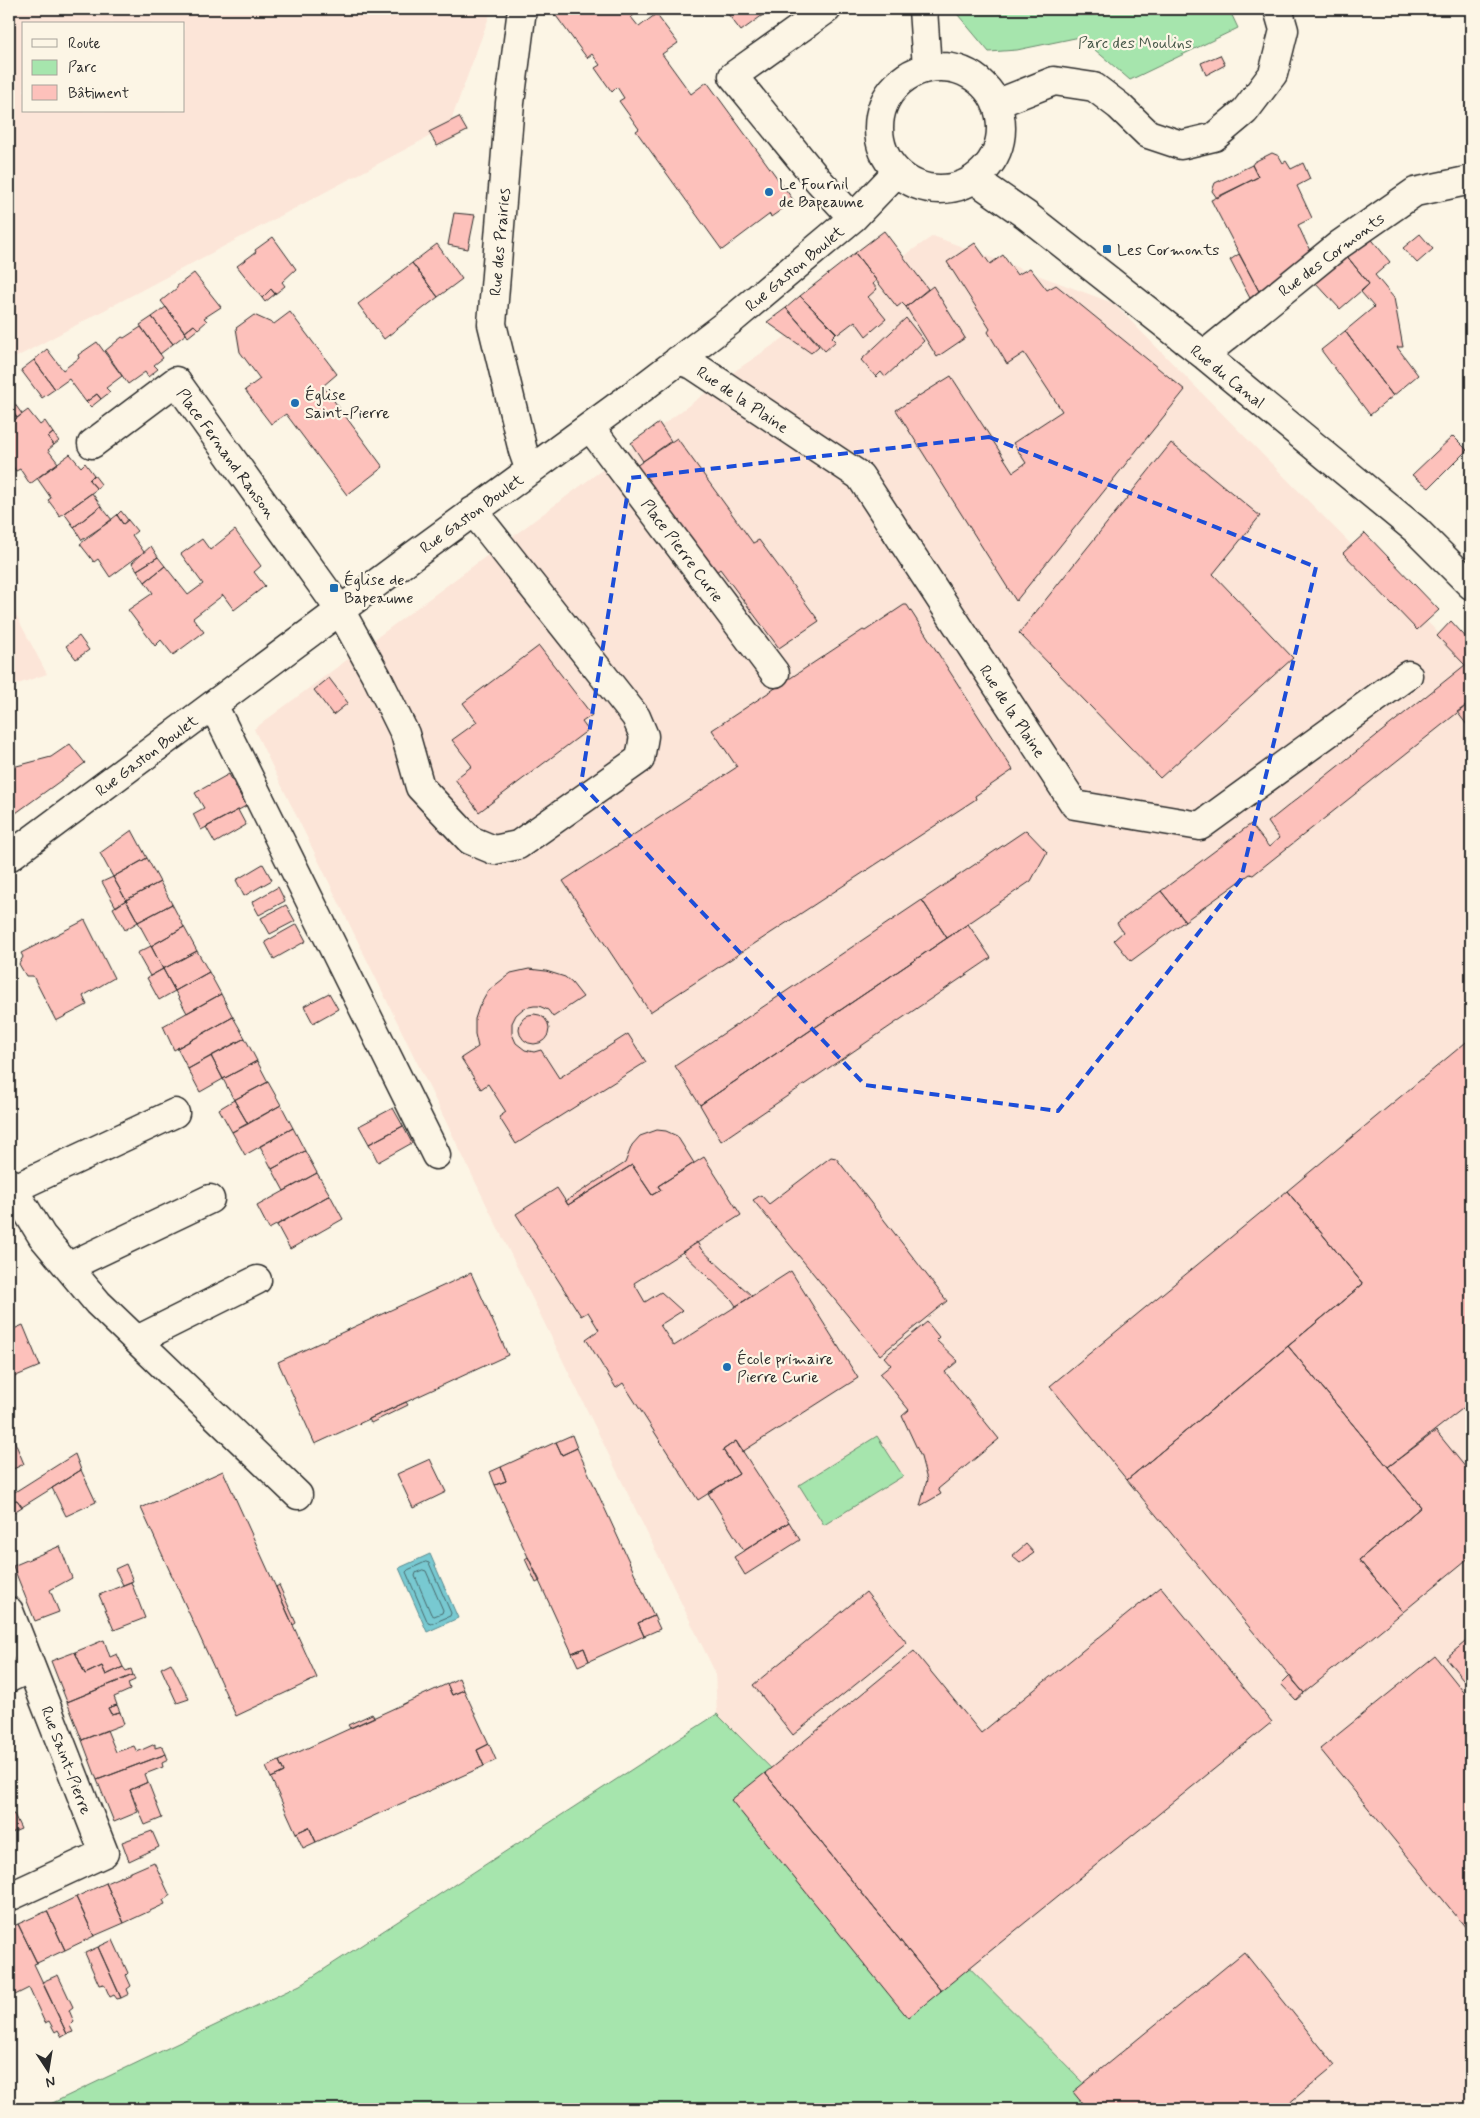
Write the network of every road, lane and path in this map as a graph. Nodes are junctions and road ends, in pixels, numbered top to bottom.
1 (522, 9) edge
2 (827, 9) edge
3 (923, 9) edge
4 (1278, 9) edge
5 (927, 68) junction
6 (996, 104) junction
7 (897, 172) junction
8 (974, 179) junction
9 (1471, 180) edge
10 (853, 218) junction
11 (1204, 356) junction
12 (678, 360) junction
13 (590, 427) junction
14 (92, 444) dead end
15 (530, 471) junction
16 (473, 512) junction
17 (1471, 585) edge
18 (340, 610) junction
19 (776, 673) dead end
20 (1408, 675) dead end
21 (213, 705) junction
22 (9, 857) edge
23 (175, 1113) dead end
24 (436, 1156) dead end
25 (11, 1186) edge
26 (210, 1199) dead end
27 (68, 1267) junction
28 (257, 1280) dead end
29 (137, 1340) junction
30 (298, 1495) dead end
31 (9, 1611) edge
32 (20, 1673) edge
33 (9, 1898) edge

1 - 15 street, Rue des Prairies
2 - 10 street
3 - 5 street
4 - 6 street
5 - 6 street
5 - 7 street
6 - 8 street
7 - 8 street
7 - 10 street, Rue Gaston Boulet
8 - 11 street, Rue du Canal
9 - 11 street, Rue des Cormonts
10 - 12 street, Rue Gaston Boulet
11 - 17 street, Rue du Canal
12 - 13 street, Rue Gaston Boulet
12 - 20 street, Rue de la Plaine
13 - 15 street, Rue Gaston Boulet
13 - 19 street, Place Pierre Curie
14 - 18 street, Place Fernand Ranson
15 - 16 street, Rue Gaston Boulet
16 - 18 street, Rue Gaston Boulet
16 - 18 street
18 - 21 street, Rue Gaston Boulet
21 - 22 street, Rue Gaston Boulet
21 - 24 street
23 - 25 street
25 - 27 street
26 - 27 street
27 - 29 street
28 - 29 street
29 - 30 street
31 - 32 street, Rue Saint-Pierre
32 - 33 street, Rue Saint-Pierre

